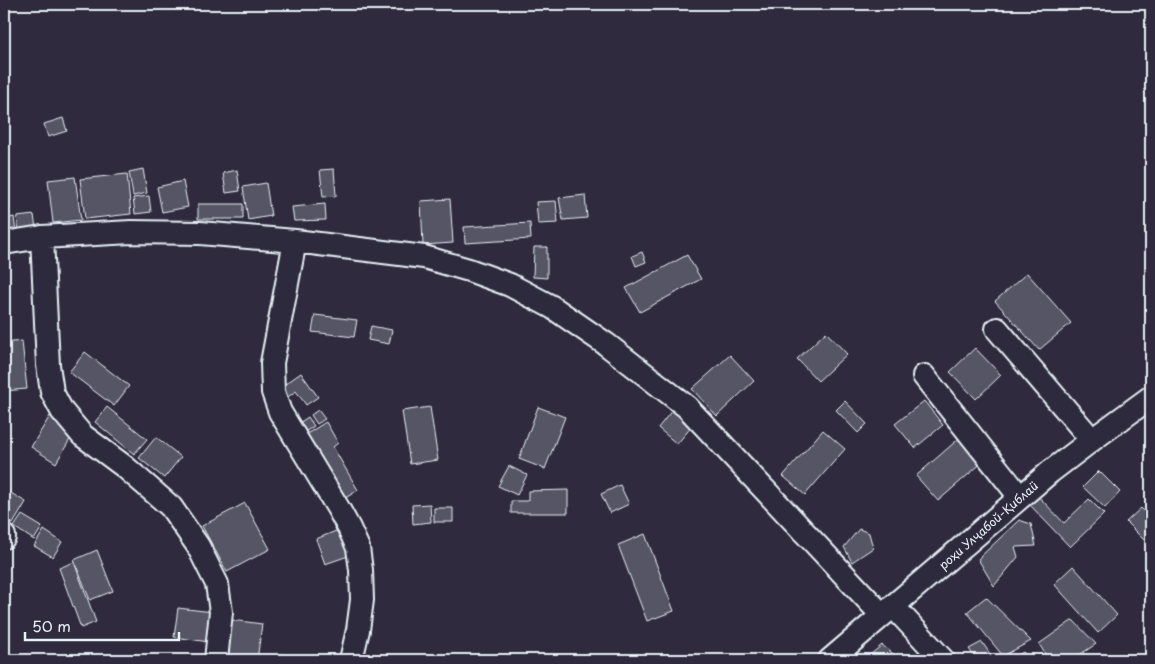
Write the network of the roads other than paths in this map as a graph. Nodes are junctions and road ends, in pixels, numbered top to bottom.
1 (42, 237) junction
2 (295, 241) junction
3 (4, 243) edge
4 (997, 329) dead end
5 (924, 376) dead end
6 (1151, 397) edge
7 (1092, 440) junction
8 (1020, 497) junction
9 (888, 611) junction
10 (216, 660) edge
11 (351, 660) edge
12 (830, 660) edge
13 (943, 660) edge

1 - 2 street
1 - 3 street
1 - 10 street
2 - 9 street
2 - 11 street
4 - 7 street
5 - 8 street
6 - 7 street, роҳи Улҷабой-Қиблаӣ
7 - 8 street, роҳи Улҷабой-Қиблаӣ
8 - 9 street, роҳи Улҷабой-Қиблаӣ
9 - 12 street, роҳи Улҷабой-Қиблаӣ
9 - 13 street

